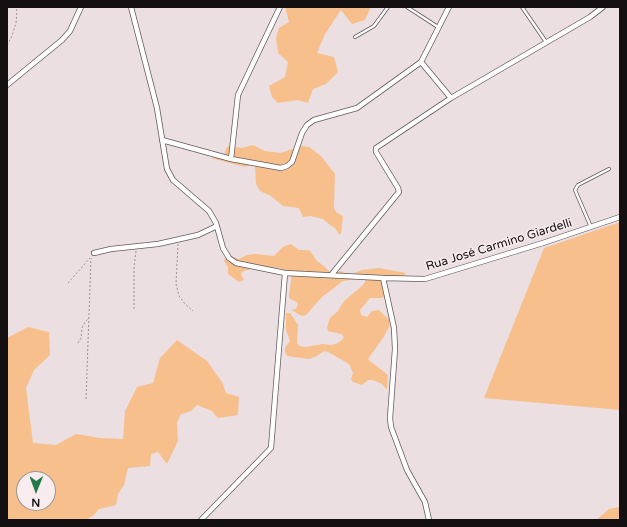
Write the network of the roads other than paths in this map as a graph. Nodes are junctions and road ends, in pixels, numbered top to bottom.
1 (81, 7) edge
2 (131, 7) edge
3 (280, 7) edge
4 (388, 7) edge
5 (407, 7) edge
6 (449, 7) edge
7 (522, 7) edge
8 (603, 7) edge
9 (438, 27) junction
10 (355, 38) dead end
11 (546, 43) junction
12 (421, 62) junction
13 (7, 85) edge
14 (451, 98) junction
15 (162, 140) junction
16 (232, 159) junction
17 (609, 169) dead end
18 (620, 217) edge
19 (217, 226) junction
20 (591, 227) junction
21 (94, 253) road end
22 (285, 273) junction
23 (332, 274) junction
24 (383, 278) junction
25 (201, 520) edge
26 (429, 520) edge

1 - 13 street
2 - 15 street, Rua José Carmino Giardelli
3 - 16 street
4 - 10 lane
5 - 9 lane
6 - 9 street
7 - 11 lane
8 - 11 street
9 - 12 street
11 - 14 street
12 - 14 street
12 - 16 street
14 - 23 street
15 - 16 street
15 - 19 street, Rua José Carmino Giardelli
17 - 20 lane
18 - 20 street, Rua José Carmino Giardelli
19 - 21 street
19 - 22 street, Rua José Carmino Giardelli
20 - 24 street, Rua José Carmino Giardelli
22 - 23 street, Rua José Carmino Giardelli
22 - 25 street
23 - 24 street, Rua José Carmino Giardelli
24 - 26 street

